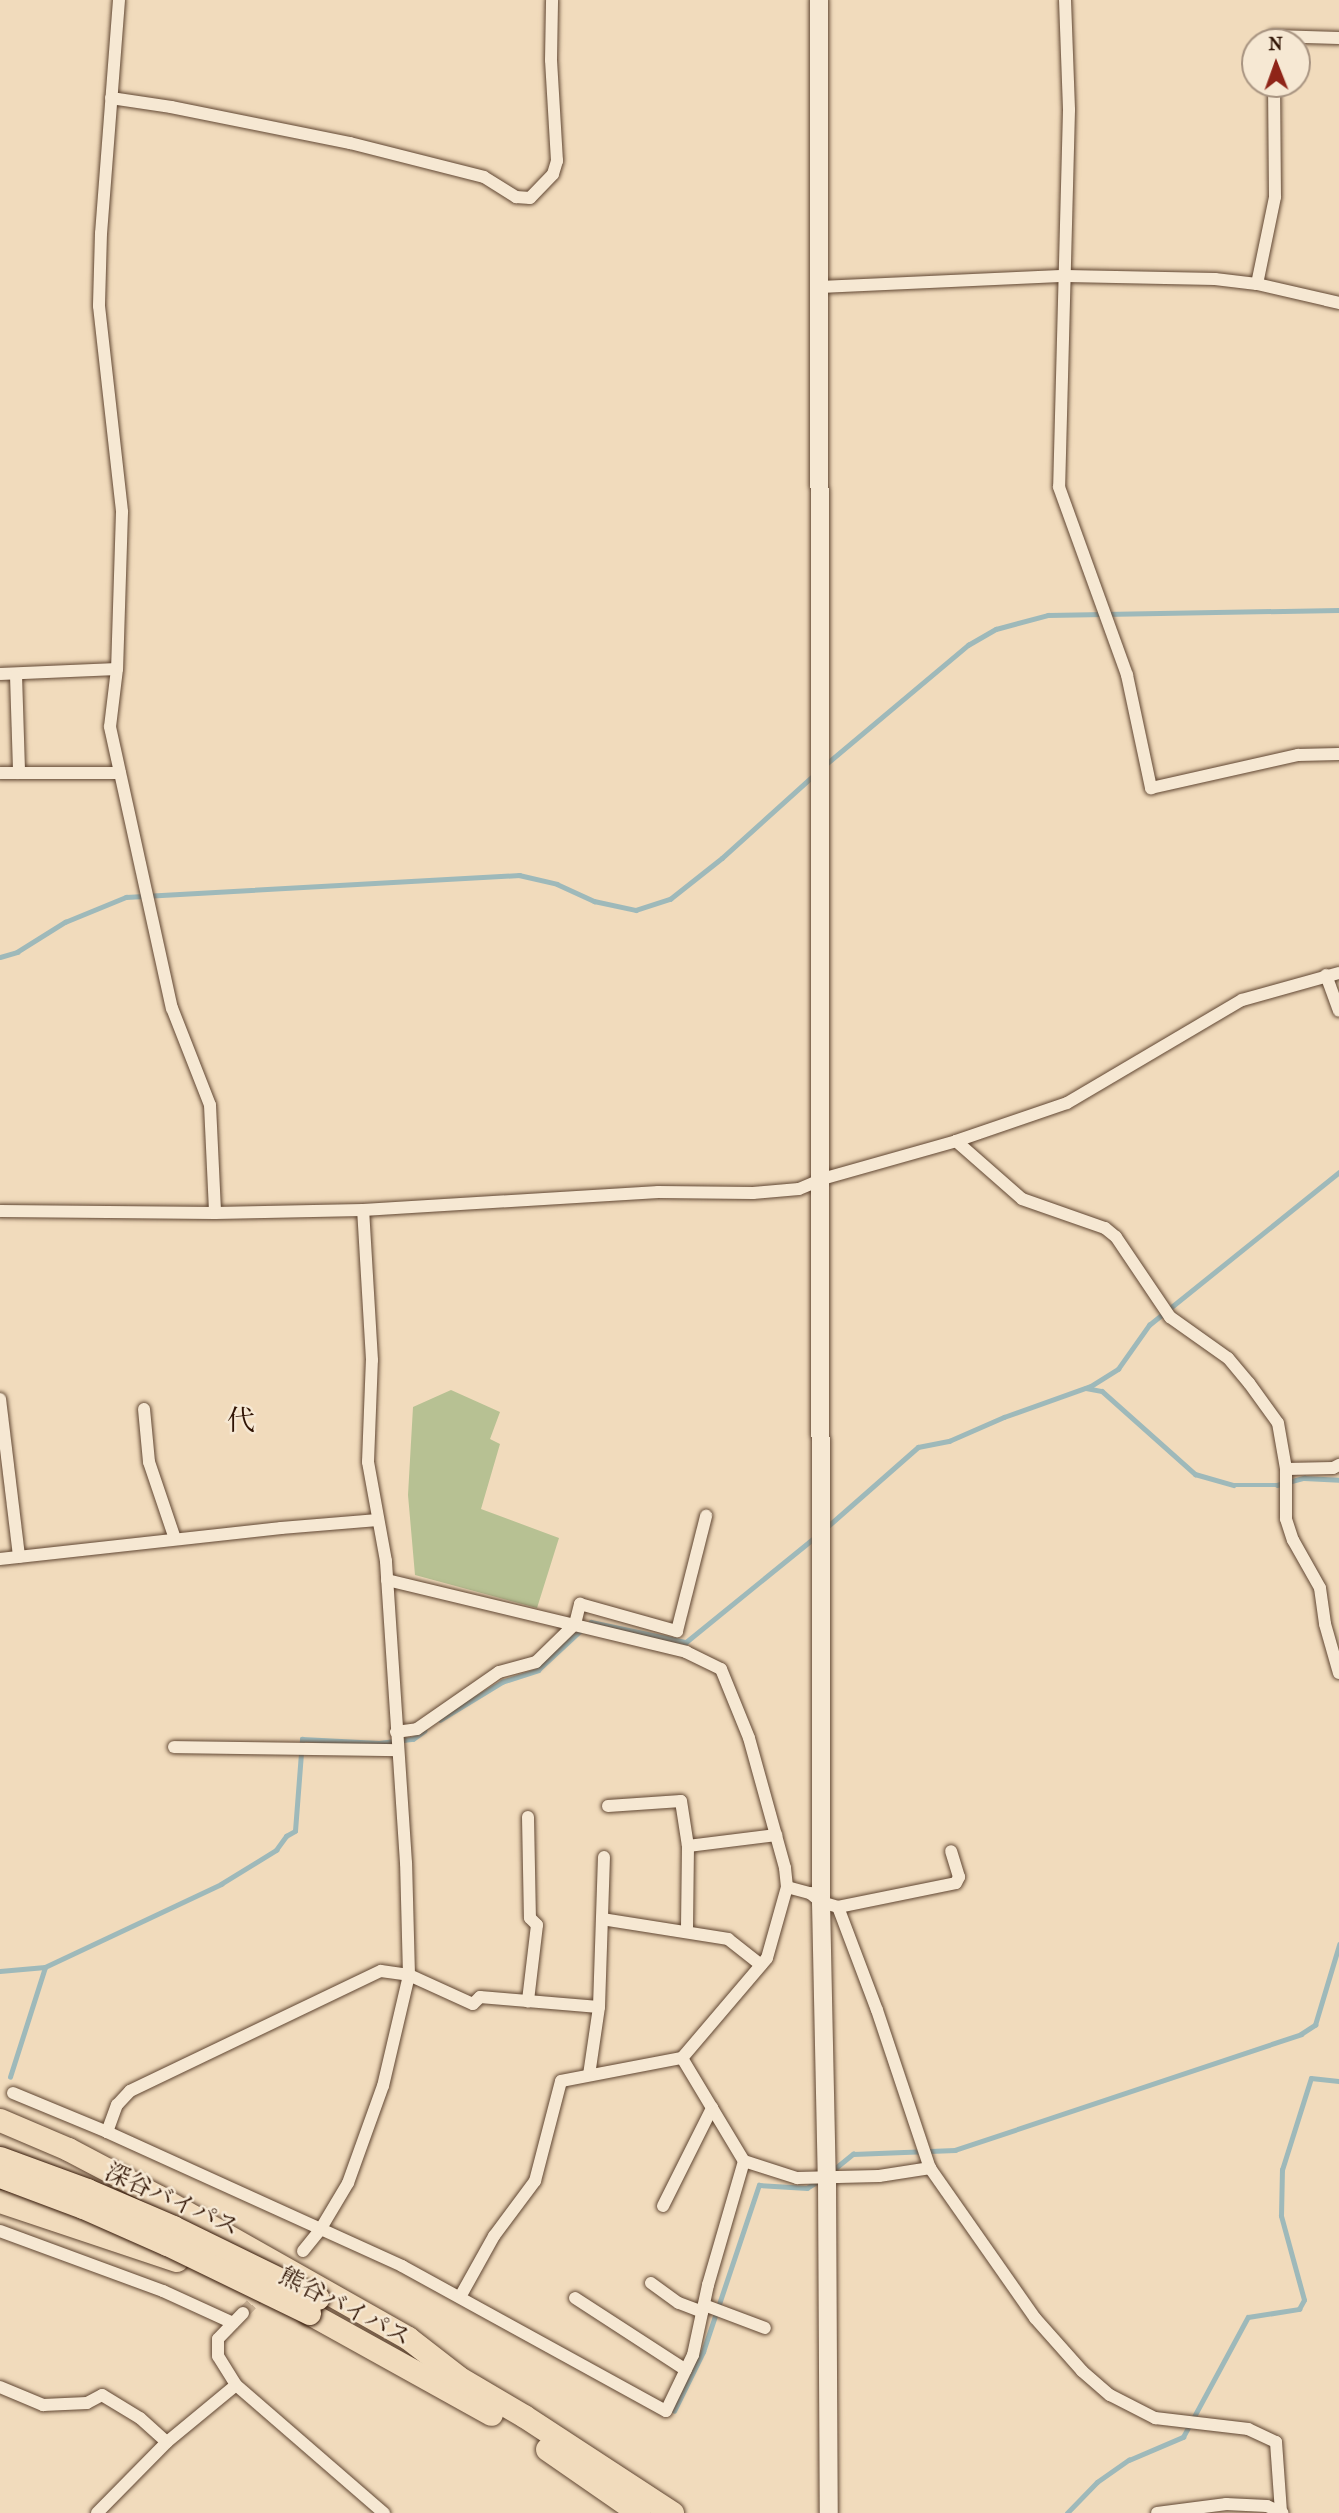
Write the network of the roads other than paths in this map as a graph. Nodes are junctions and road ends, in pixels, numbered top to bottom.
1 (119, 0) edge
2 (552, 0) edge
3 (819, 0) edge
4 (1065, 0) edge
5 (1311, 37) edge
6 (1339, 37) edge
7 (111, 98) junction
8 (1274, 98) edge
9 (1066, 276) junction
10 (1257, 284) junction
11 (820, 287) junction
12 (1339, 303) edge
13 (117, 669) junction
14 (0, 674) edge
15 (16, 675) junction
16 (1339, 754) edge
17 (19, 772) junction
18 (0, 773) edge
19 (120, 773) junction
20 (1332, 974) edge
21 (1339, 1011) edge
22 (956, 1141) junction
23 (822, 1180) junction
24 (363, 1210) junction
25 (0, 1211) edge
26 (215, 1213) junction
27 (0, 1399) edge
28 (144, 1409) dead end
29 (1339, 1465) edge
30 (1286, 1471) junction
31 (706, 1516) dead end
32 (378, 1520) junction
33 (175, 1539) junction
34 (19, 1557) junction
35 (0, 1559) edge
36 (387, 1580) junction
37 (575, 1624) junction
38 (1339, 1673) edge
39 (396, 1732) junction
40 (174, 1747) dead end
41 (397, 1749) junction
42 (608, 1806) dead end
43 (528, 1817) dead end
44 (776, 1835) junction
45 (688, 1846) junction
46 (951, 1851) dead end
47 (604, 1857) dead end
48 (787, 1887) junction
49 (830, 1905) junction
50 (602, 1919) junction
51 (687, 1932) junction
52 (761, 1965) junction
53 (409, 1975) junction
54 (528, 2001) junction
55 (599, 2007) junction
56 (682, 2058) junction
57 (589, 2075) junction
58 (13, 2093) dead end
59 (712, 2108) junction
60 (0, 2120) edge
61 (107, 2132) junction
62 (0, 2158) edge
63 (744, 2161) junction
64 (928, 2164) junction
65 (0, 2176) edge
66 (827, 2178) junction
67 (0, 2202) edge
68 (663, 2206) dead end
69 (320, 2230) junction
70 (0, 2231) edge
71 (303, 2251) dead end
72 (651, 2283) dead end
73 (460, 2297) junction
74 (575, 2298) dead end
75 (313, 2305) junction
76 (703, 2308) junction
77 (243, 2313) tunnel mouth
78 (233, 2323) junction
79 (765, 2328) dead end
80 (686, 2370) junction
81 (457, 2376) junction
82 (236, 2385) junction
83 (0, 2387) edge
84 (167, 2442) junction
85 (380, 2511) edge
86 (1282, 2512) edge
87 (97, 2513) edge
88 (639, 2513) edge
89 (672, 2513) edge
90 (829, 2513) edge
91 (1157, 2513) edge

1 - 7 street
2 - 7 street
3 - 11 street
4 - 9 street
5 - 6 street
7 - 13 street
8 - 10 street
9 - 10 street
9 - 11 street
9 - 16 street
10 - 12 street
11 - 23 street
13 - 15 street
13 - 19 street
14 - 15 street
15 - 17 street
17 - 18 street
17 - 19 street
19 - 26 street
20 - 21 street
20 - 22 street
22 - 23 street
22 - 30 street
23 - 24 street
23 - 49 street
24 - 26 street
24 - 32 street
25 - 26 street
27 - 34 street
28 - 33 street
29 - 30 street
30 - 38 street
31 - 37 street
32 - 33 street
32 - 36 street
33 - 34 street
34 - 35 street
36 - 37 street
36 - 39 street
37 - 39 street
37 - 44 street
39 - 41 street
40 - 41 street
41 - 53 street
42 - 45 street
43 - 54 street
44 - 45 street
44 - 48 street
45 - 51 street
46 - 49 street
47 - 50 street
48 - 49 street
48 - 52 street
49 - 64 street
49 - 66 street
50 - 51 street
50 - 55 street
51 - 52 street
52 - 56 street
53 - 54 street
53 - 61 street
53 - 69 street
54 - 55 street
55 - 57 street
56 - 57 street
56 - 59 street
57 - 73 street
58 - 61 street
59 - 63 street
59 - 68 street
60 - 81 highway
61 - 69 street
62 - 75 highway, 深谷バイパス, bridge
63 - 66 street
63 - 76 street
64 - 66 street
64 - 86 street
65 - 75 highway, 深谷バイパス, bridge
66 - 90 street
67 - 75 highway, 熊谷バイパス, bridge
69 - 71 street
69 - 73 street
70 - 78 street
72 - 76 street
73 - 80 street
74 - 80 street
75 - 81 highway, 熊谷バイパス
75 - 88 highway, 熊谷バイパス
76 - 79 street
76 - 80 street
77 - 78 street
78 - 82 street
81 - 89 highway, 熊谷バイパス
82 - 84 street
82 - 85 street
83 - 84 street
84 - 87 street
86 - 91 street

